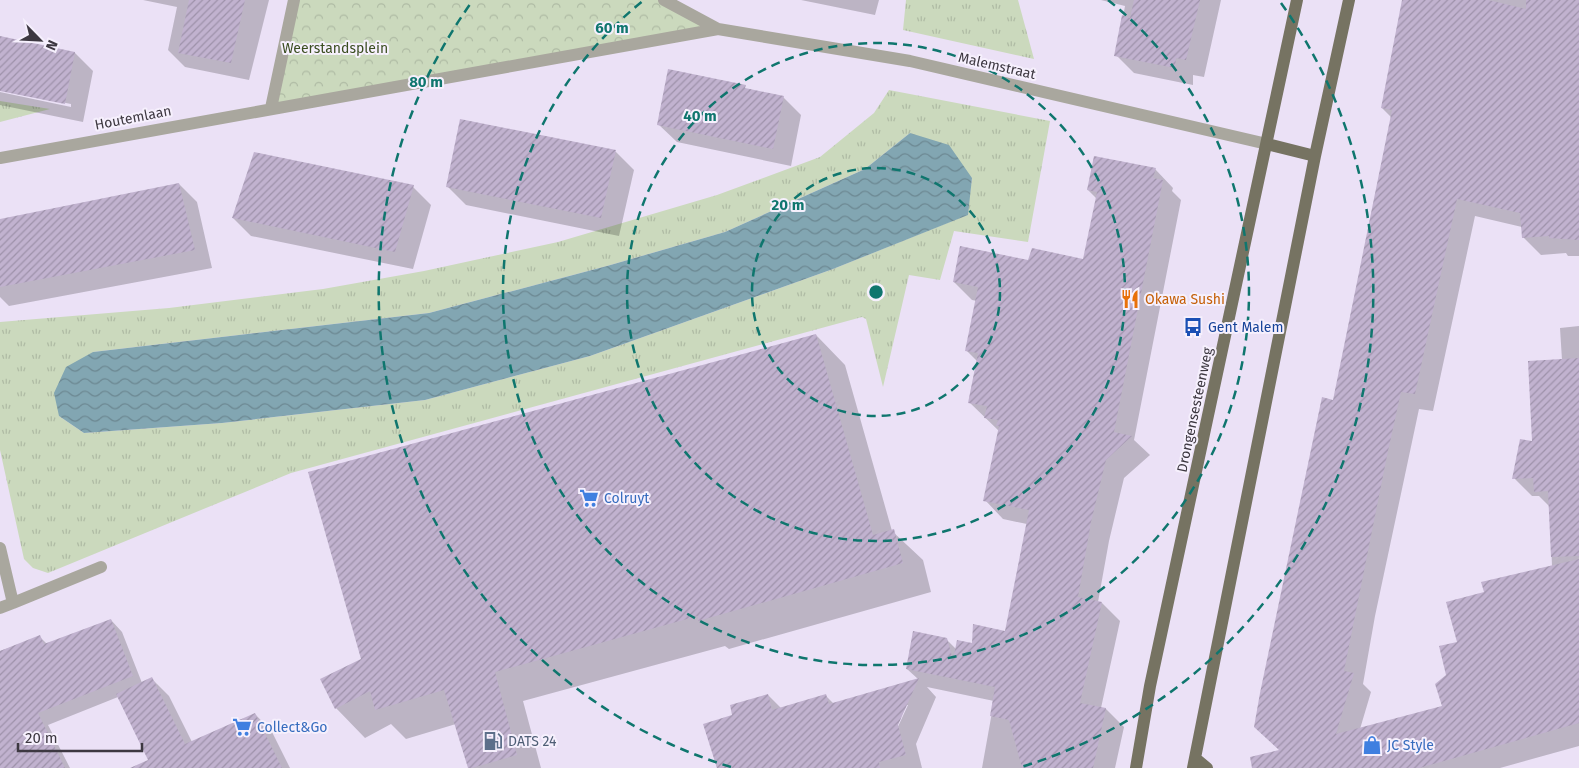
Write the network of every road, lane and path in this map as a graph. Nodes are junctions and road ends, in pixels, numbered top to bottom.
1 (294, 0) edge
2 (664, 0) edge
3 (1297, 0) edge
4 (1349, 0) edge
5 (718, 28) junction
6 (271, 108) junction
7 (1267, 144) junction
8 (1315, 156) junction
9 (0, 158) edge
10 (0, 548) edge
11 (101, 567) dead end
12 (13, 603) junction
13 (0, 608) edge
14 (1194, 763) edge
15 (1136, 768) edge
16 (1207, 768) edge

1 - 6 street
2 - 5 street
3 - 7 main road, Drongensesteenweg
4 - 8 main road
5 - 6 street
5 - 7 street, Malemstraat
6 - 9 street, Houtemlaan
7 - 8 main road
7 - 15 main road, Drongensesteenweg
8 - 14 main road
10 - 12 street
11 - 12 street
12 - 13 street
14 - 16 main road

